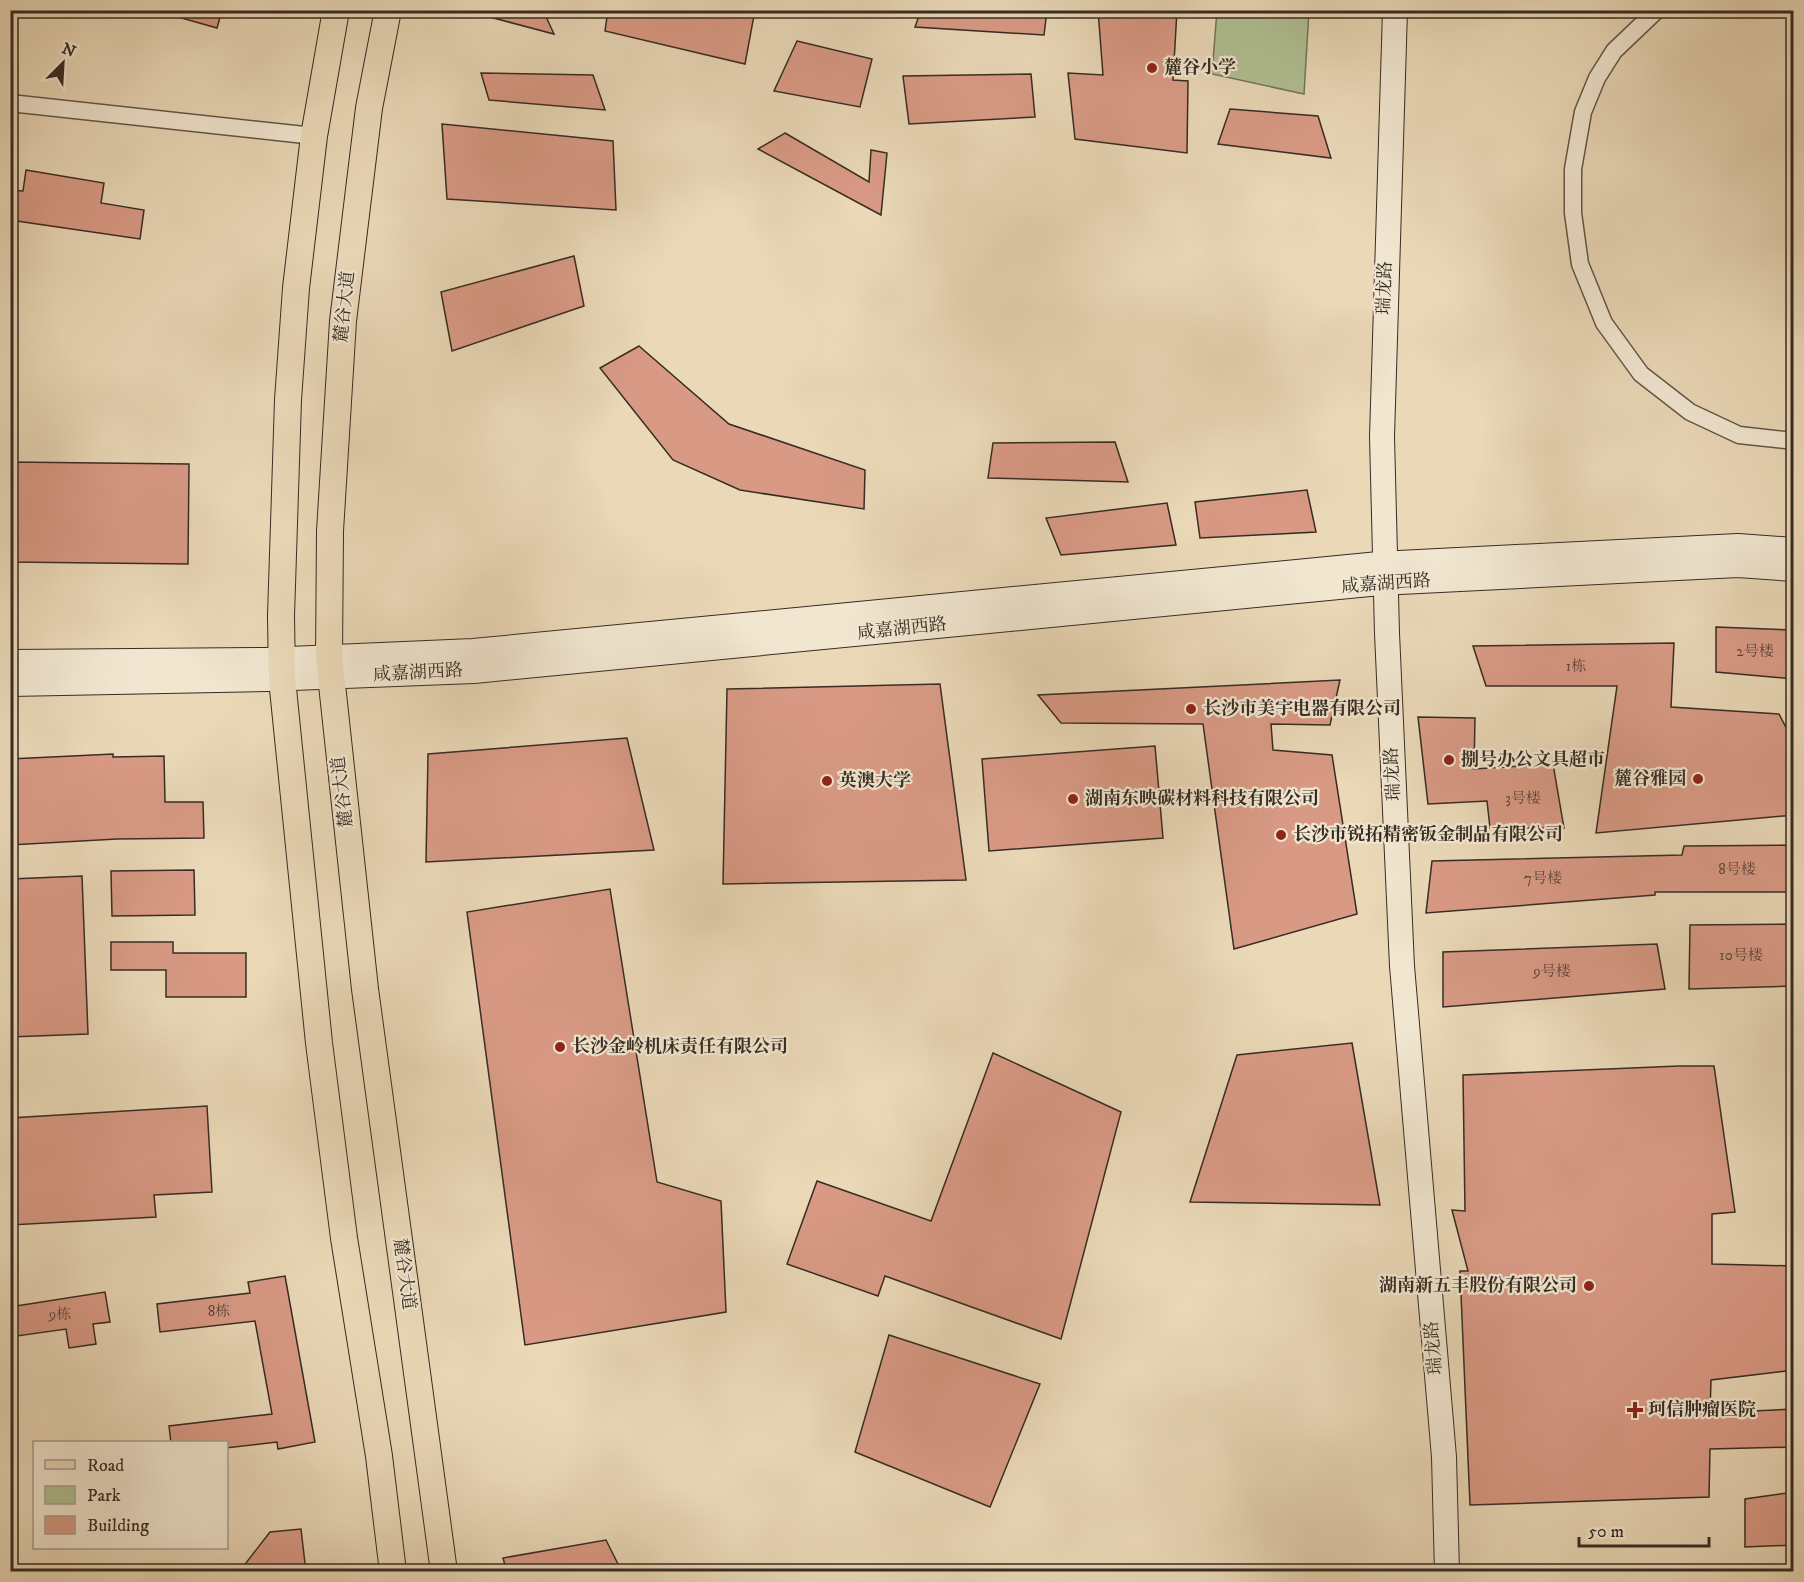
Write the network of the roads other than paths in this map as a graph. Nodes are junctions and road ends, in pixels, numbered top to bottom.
1 (336, 10) edge
2 (388, 10) edge
3 (1395, 10) edge
4 (1407, 10) edge
5 (1657, 10) edge
6 (10, 103) edge
7 (314, 136) junction
8 (1794, 441) edge
9 (1794, 550) edge
10 (1794, 569) edge
11 (1392, 573) junction
12 (10, 662) edge
13 (330, 667) junction
14 (282, 669) junction
15 (10, 684) edge
16 (393, 1572) edge
17 (444, 1572) edge
18 (1447, 1572) edge
19 (1460, 1572) edge

1 - 7 main road
2 - 13 main road, 麓谷大道
3 - 11 street, 瑞龙路
4 - 11 street, 瑞龙路
5 - 8 street
6 - 7 street
7 - 14 main road
9 - 11 street, 咸嘉湖西路
10 - 11 street, 咸嘉湖西路
11 - 13 street, 咸嘉湖西路
11 - 18 street, 瑞龙路
11 - 19 street, 瑞龙路
12 - 14 street, 咸嘉湖西路
13 - 14 street, 咸嘉湖西路
13 - 17 main road, 麓谷大道
14 - 15 street, 咸嘉湖西路
14 - 16 main road

